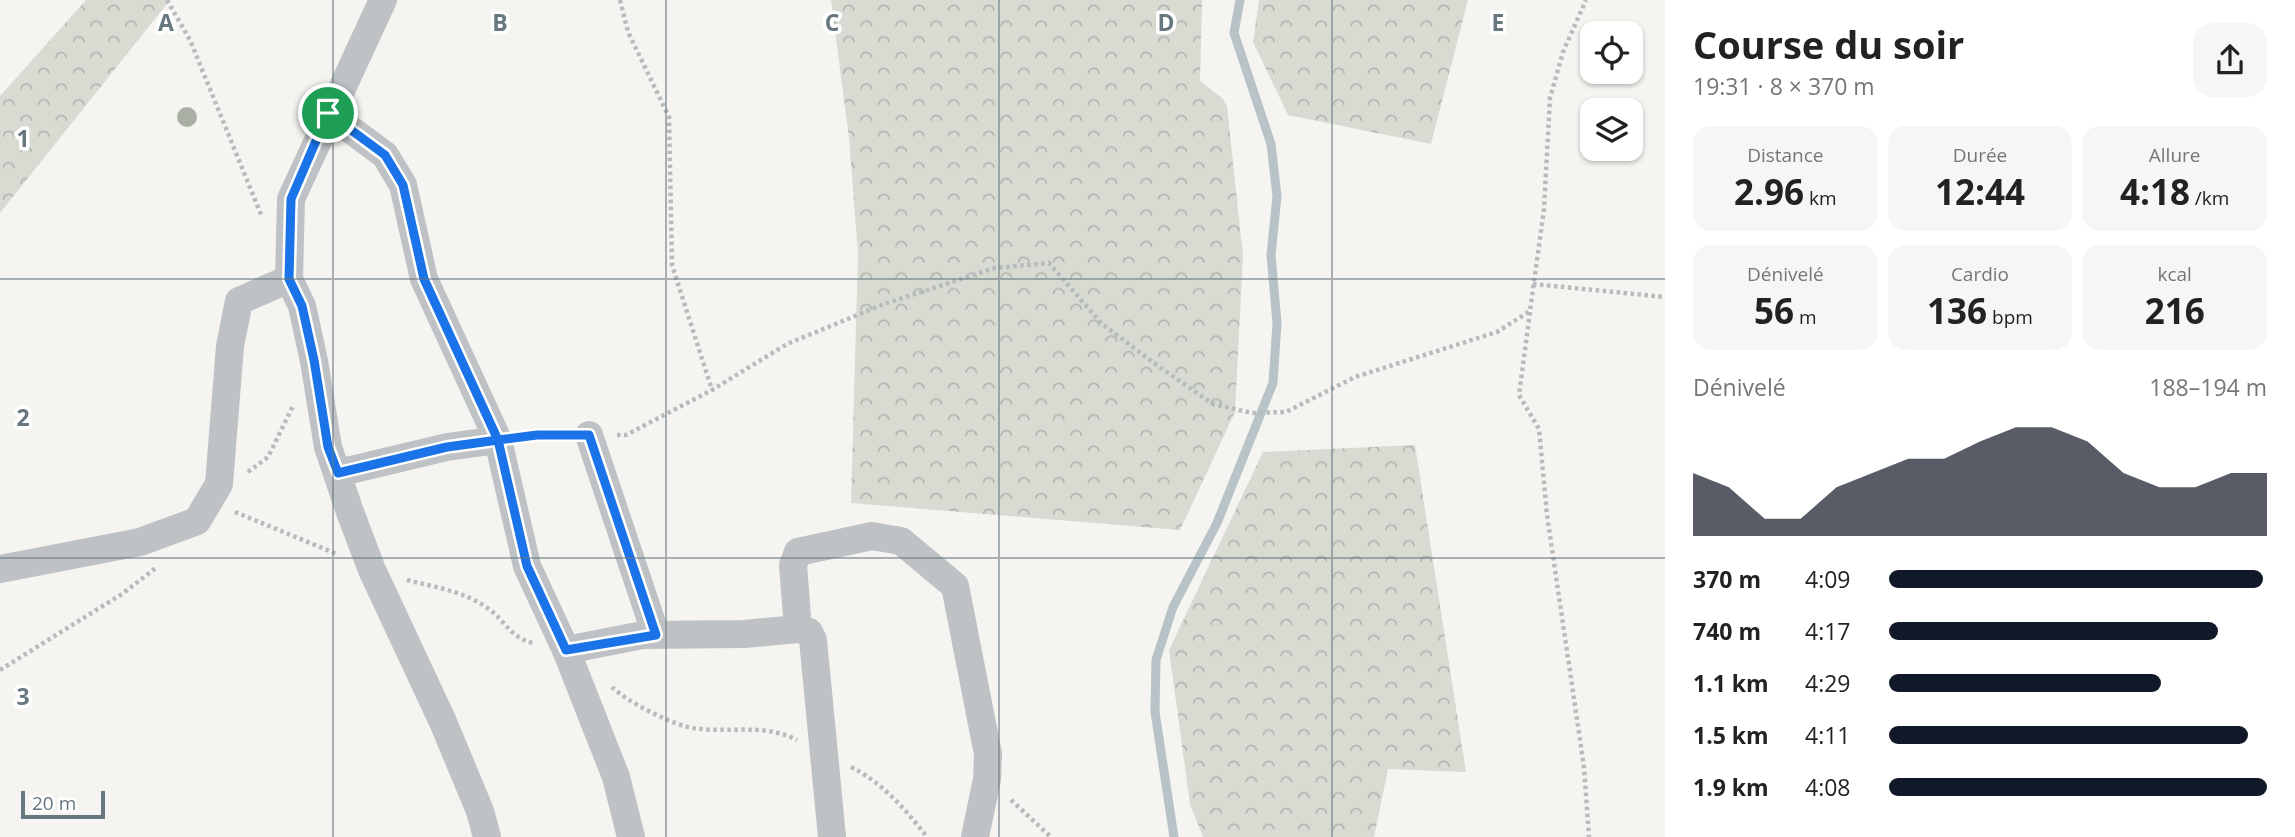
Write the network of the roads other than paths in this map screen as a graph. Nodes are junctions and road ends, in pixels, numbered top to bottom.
1 (383, 0) edge
2 (328, 113) junction
3 (289, 279) junction
4 (589, 435) road end
5 (498, 440) junction
6 (338, 473) junction
7 (0, 569) edge
8 (798, 629) junction
9 (656, 635) junction
10 (566, 650) junction
11 (487, 837) edge
12 (631, 837) edge
13 (832, 837) edge
14 (975, 837) edge

1 - 2 street
2 - 3 street
2 - 5 street
3 - 6 street
3 - 7 street
4 - 9 street
5 - 6 street
5 - 10 street
6 - 11 street
8 - 9 street
8 - 13 street
8 - 14 street
9 - 10 street
10 - 12 street

